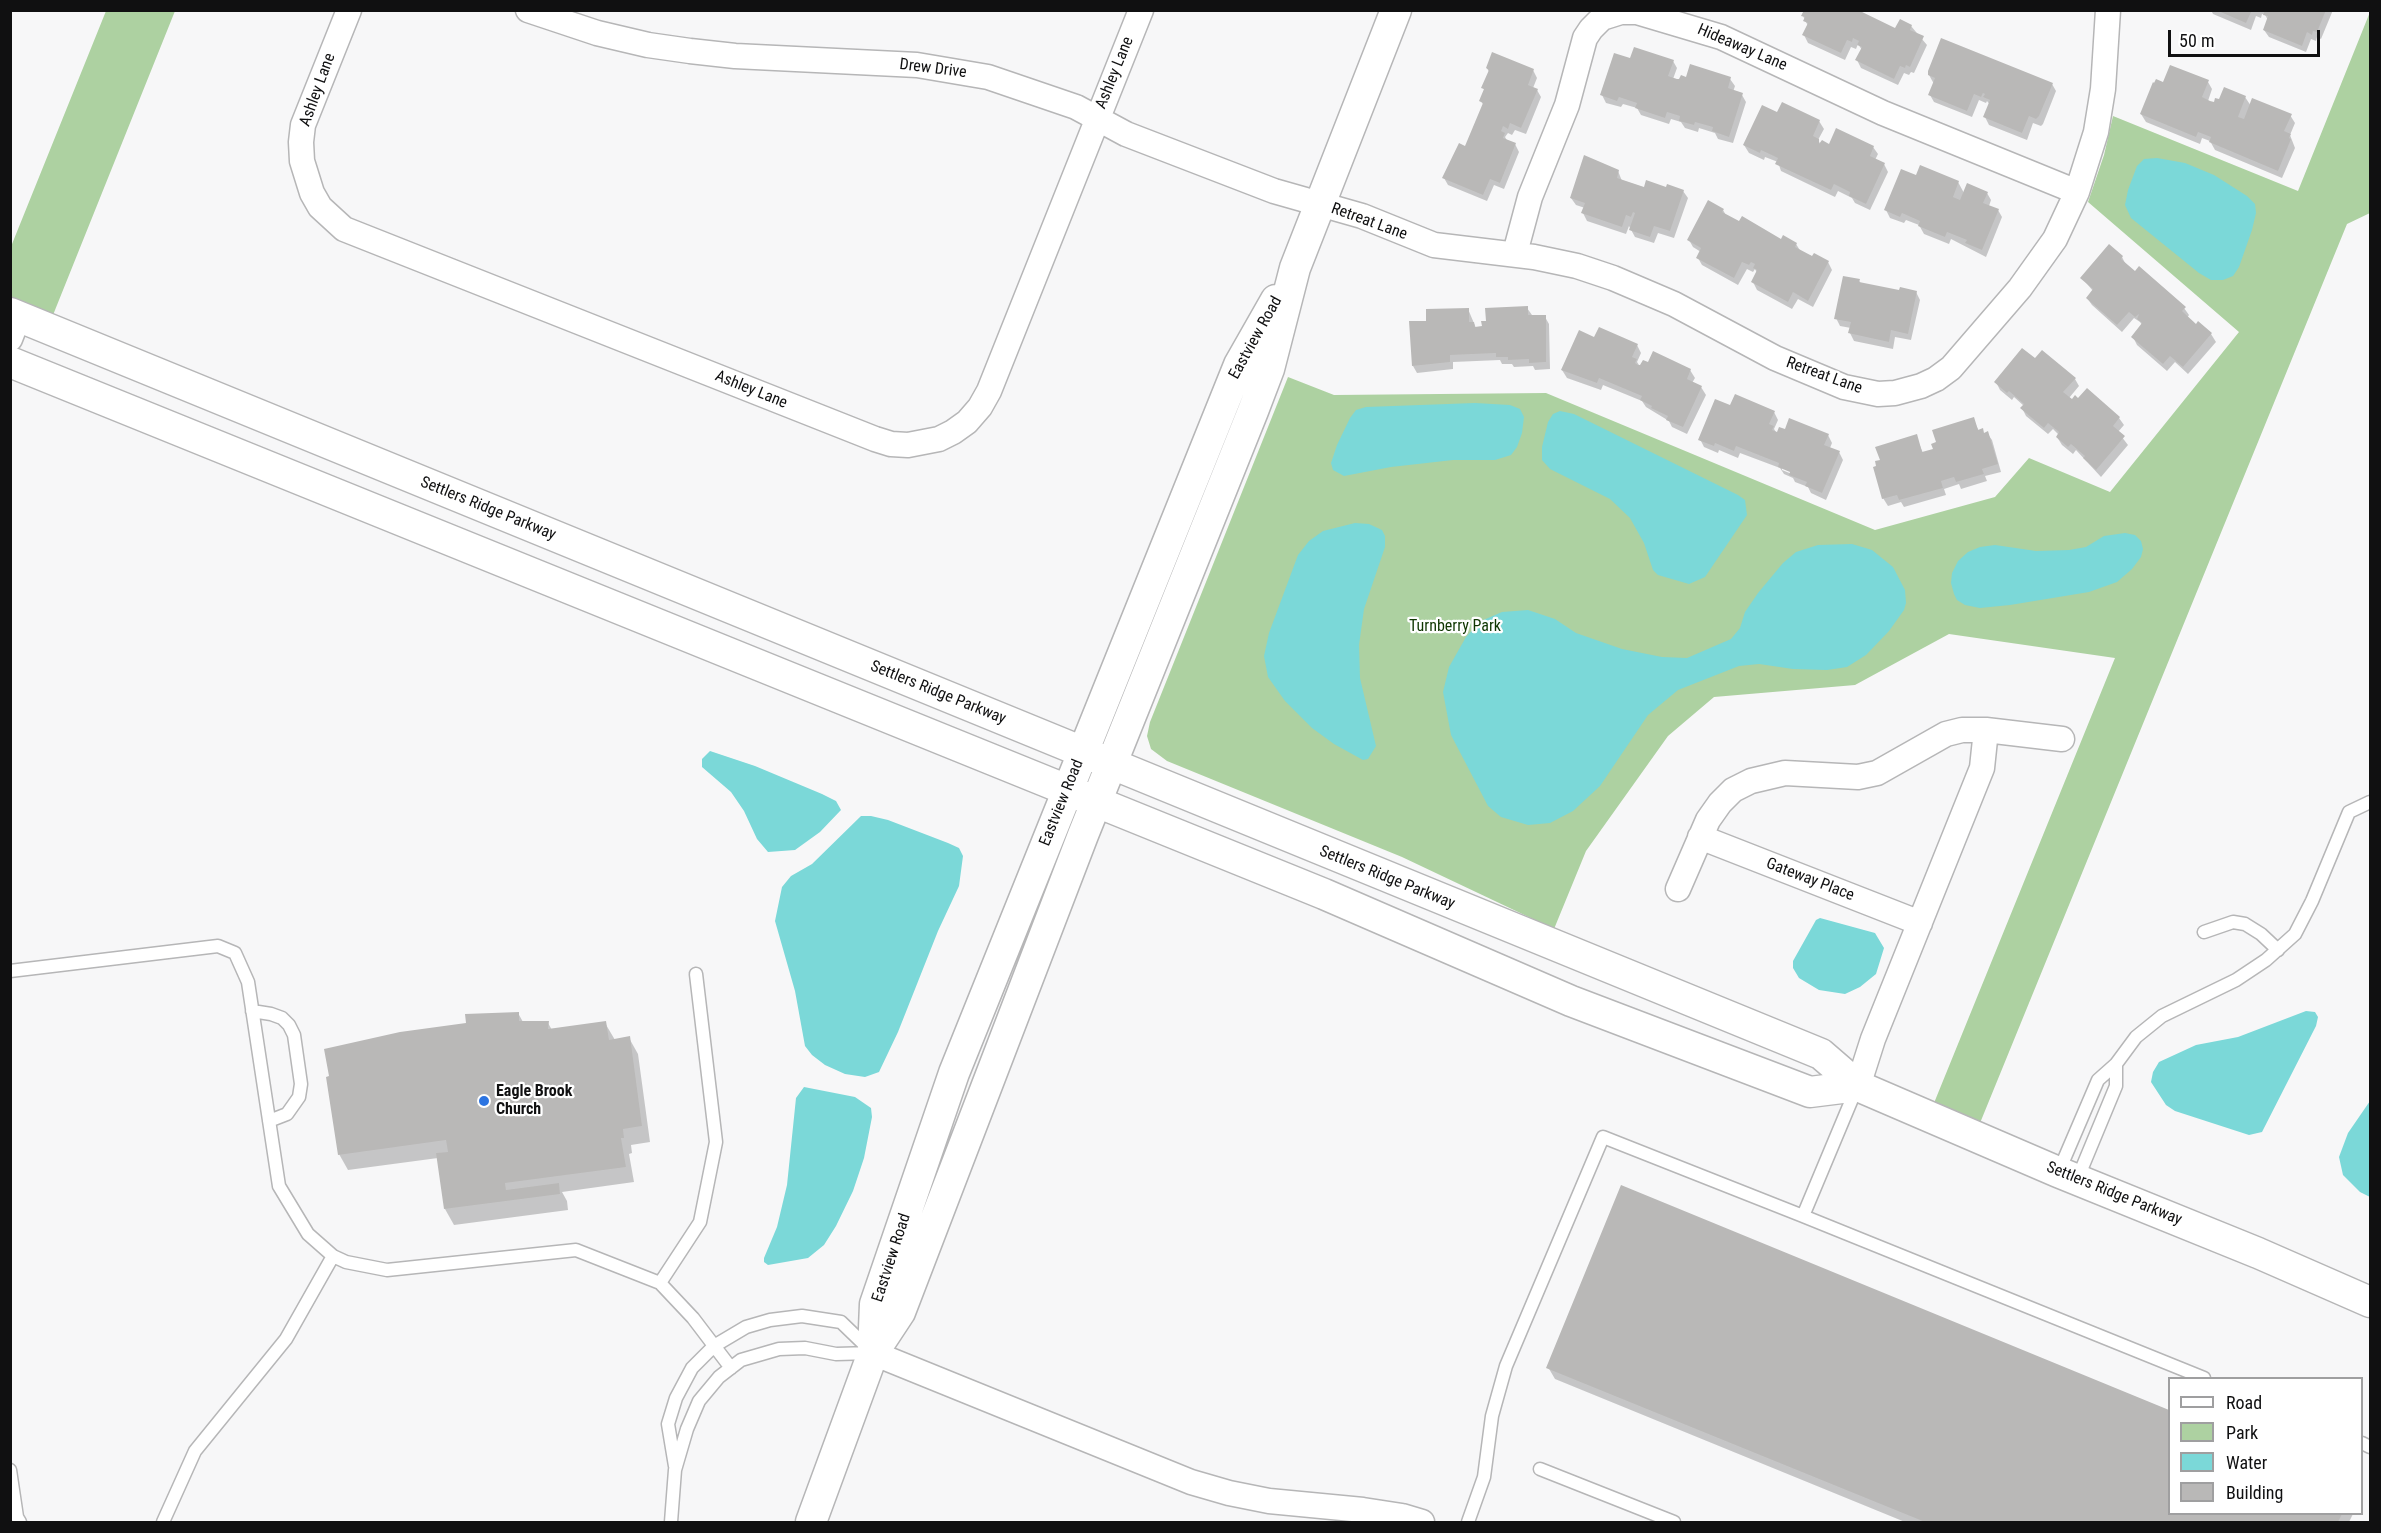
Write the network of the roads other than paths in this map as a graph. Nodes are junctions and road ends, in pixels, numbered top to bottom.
1 (349, 10) edge
2 (528, 10) edge
3 (1141, 10) edge
4 (1396, 10) edge
5 (2108, 10) edge
6 (1097, 119) junction
7 (2077, 192) junction
8 (1319, 204) junction
9 (1515, 253) junction
10 (1295, 268) junction
11 (13, 323) edge
12 (10, 362) edge
13 (1986, 730) junction
14 (2062, 739) dead end
15 (1083, 753) junction
16 (1111, 765) junction
17 (1067, 791) junction
18 (1096, 802) junction
19 (2370, 802) edge
20 (1700, 837) junction
21 (1678, 889) dead end
22 (1920, 923) junction
23 (2204, 932) dead end
24 (2277, 950) junction
25 (10, 971) edge
26 (696, 974) dead end
27 (252, 1011) junction
28 (2116, 1064) junction
29 (1857, 1086) junction
30 (269, 1121) junction
31 (2068, 1176) junction
32 (1803, 1216) junction
33 (333, 1256) junction
34 (660, 1283) junction
35 (2370, 1302) edge
36 (714, 1346) junction
37 (873, 1353) junction
38 (731, 1368) junction
39 (2202, 1377) edge
40 (1540, 1469) dead end
41 (10, 1470) edge
42 (675, 1470) junction
43 (20, 1522) edge
44 (164, 1522) edge
45 (670, 1522) edge
46 (811, 1522) edge
47 (1422, 1522) edge
48 (1468, 1522) edge
49 (1674, 1522) edge

1 - 6 street, Ashley Lane
2 - 6 street, Drew Drive
3 - 6 street, Ashley Lane
4 - 8 street, Eastview Road
5 - 7 street, Retreat Lane
6 - 8 street, Drew Drive
7 - 9 street, Retreat Lane
7 - 9 street, Hideaway Lane
8 - 9 street, Retreat Lane
8 - 10 street, Eastview Road
10 - 15 street, Eastview Road
10 - 16 street, Eastview Road
11 - 15 street, Settlers Ridge Parkway
12 - 17 street
13 - 14 street
13 - 20 street
13 - 22 street
15 - 16 street, Settlers Ridge Parkway
15 - 17 street, Eastview Road
16 - 18 street, Eastview Road
16 - 29 street, Settlers Ridge Parkway
17 - 18 street
17 - 37 street, Eastview Road
18 - 29 street
18 - 37 street, Eastview Road
19 - 24 lane
20 - 21 street
20 - 22 street, Gateway Place
22 - 29 street
23 - 24 lane
24 - 28 lane
25 - 27 lane
26 - 34 lane
27 - 30 lane
27 - 30 lane
28 - 31 lane
28 - 31 lane
29 - 31 street, Settlers Ridge Parkway
29 - 32 lane
30 - 33 lane
31 - 35 street, Settlers Ridge Parkway
32 - 39 lane
32 - 48 lane
33 - 34 lane
33 - 44 lane
34 - 36 lane
36 - 37 lane
36 - 38 lane
36 - 42 lane
37 - 38 lane
37 - 46 street, Eastview Road
37 - 47 street
38 - 42 lane
40 - 49 lane
41 - 43 lane
42 - 45 lane

